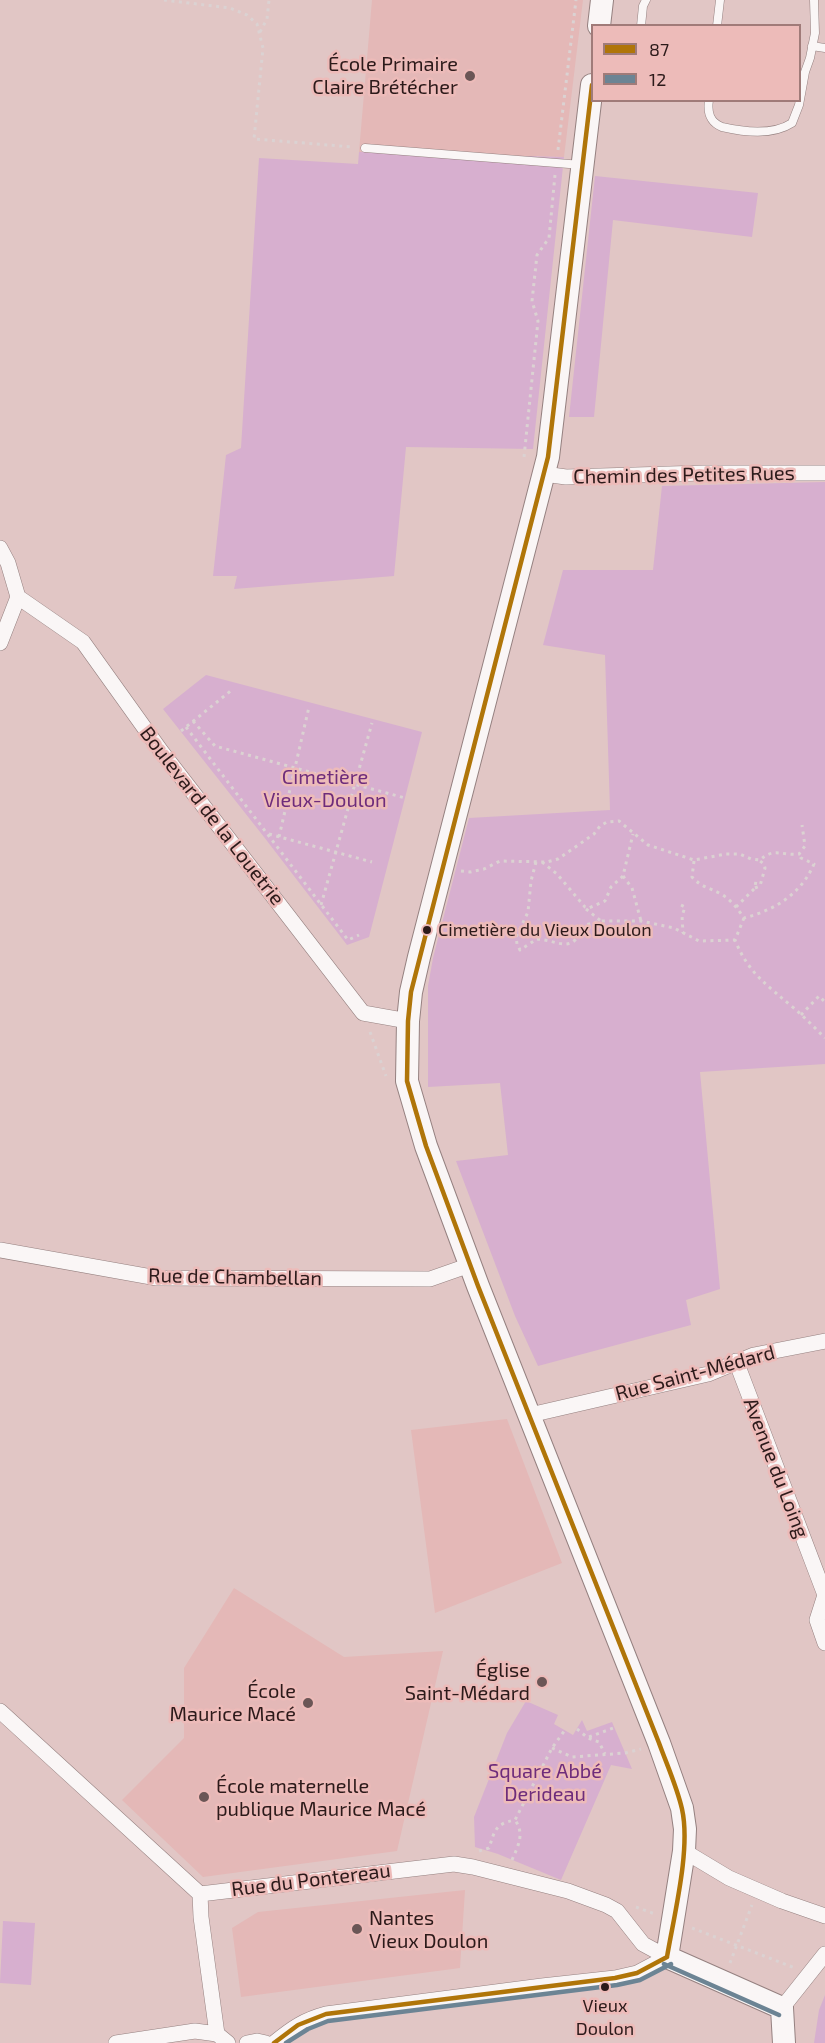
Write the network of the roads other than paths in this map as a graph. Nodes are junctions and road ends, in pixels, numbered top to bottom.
1 (603, 0) edge
2 (646, 0) edge
3 (720, 0) edge
4 (814, 0) edge
5 (600, 24) edge
6 (641, 24) edge
7 (717, 24) edge
8 (812, 46) junction
9 (825, 48) edge
10 (801, 92) edge
11 (591, 95) edge
12 (709, 102) edge
13 (799, 102) edge
14 (365, 148) road end
15 (583, 166) junction
16 (825, 473) edge
17 (544, 474) junction
18 (0, 548) edge
19 (18, 597) junction
20 (0, 644) edge
21 (408, 1021) junction
22 (0, 1250) edge
23 (470, 1265) junction
24 (825, 1341) edge
25 (736, 1361) junction
26 (530, 1415) junction
27 (825, 1642) edge
28 (0, 1711) edge
29 (684, 1851) junction
30 (200, 1894) junction
31 (825, 1916) edge
32 (667, 1957) junction
33 (819, 1965) edge
34 (782, 2008) junction
35 (225, 2041) edge
36 (116, 2043) edge
37 (247, 2043) edge
38 (266, 2043) edge
39 (274, 2043) edge
40 (784, 2043) edge

1 - 5 street
2 - 6 lane
3 - 7 lane
4 - 8 lane
8 - 9 lane
8 - 10 lane
11 - 15 street
12 - 13 lane
14 - 15 lane
15 - 17 street
16 - 17 street, Chemin des Petites Rues
17 - 21 street
18 - 19 street
19 - 20 street
19 - 21 street, Boulevard de la Louetrie
21 - 23 street
22 - 23 street, Rue de Chambellan
23 - 26 street
24 - 25 street, Rue Saint-Médard
25 - 26 street, Rue Saint-Médard
25 - 27 street, Avenue du Loing
26 - 29 street
28 - 30 street
29 - 31 street
29 - 32 street
30 - 32 street, Rue du Pontereau
30 - 35 street
32 - 34 street
32 - 39 street
33 - 34 street
34 - 40 street
35 - 36 street
37 - 38 street

